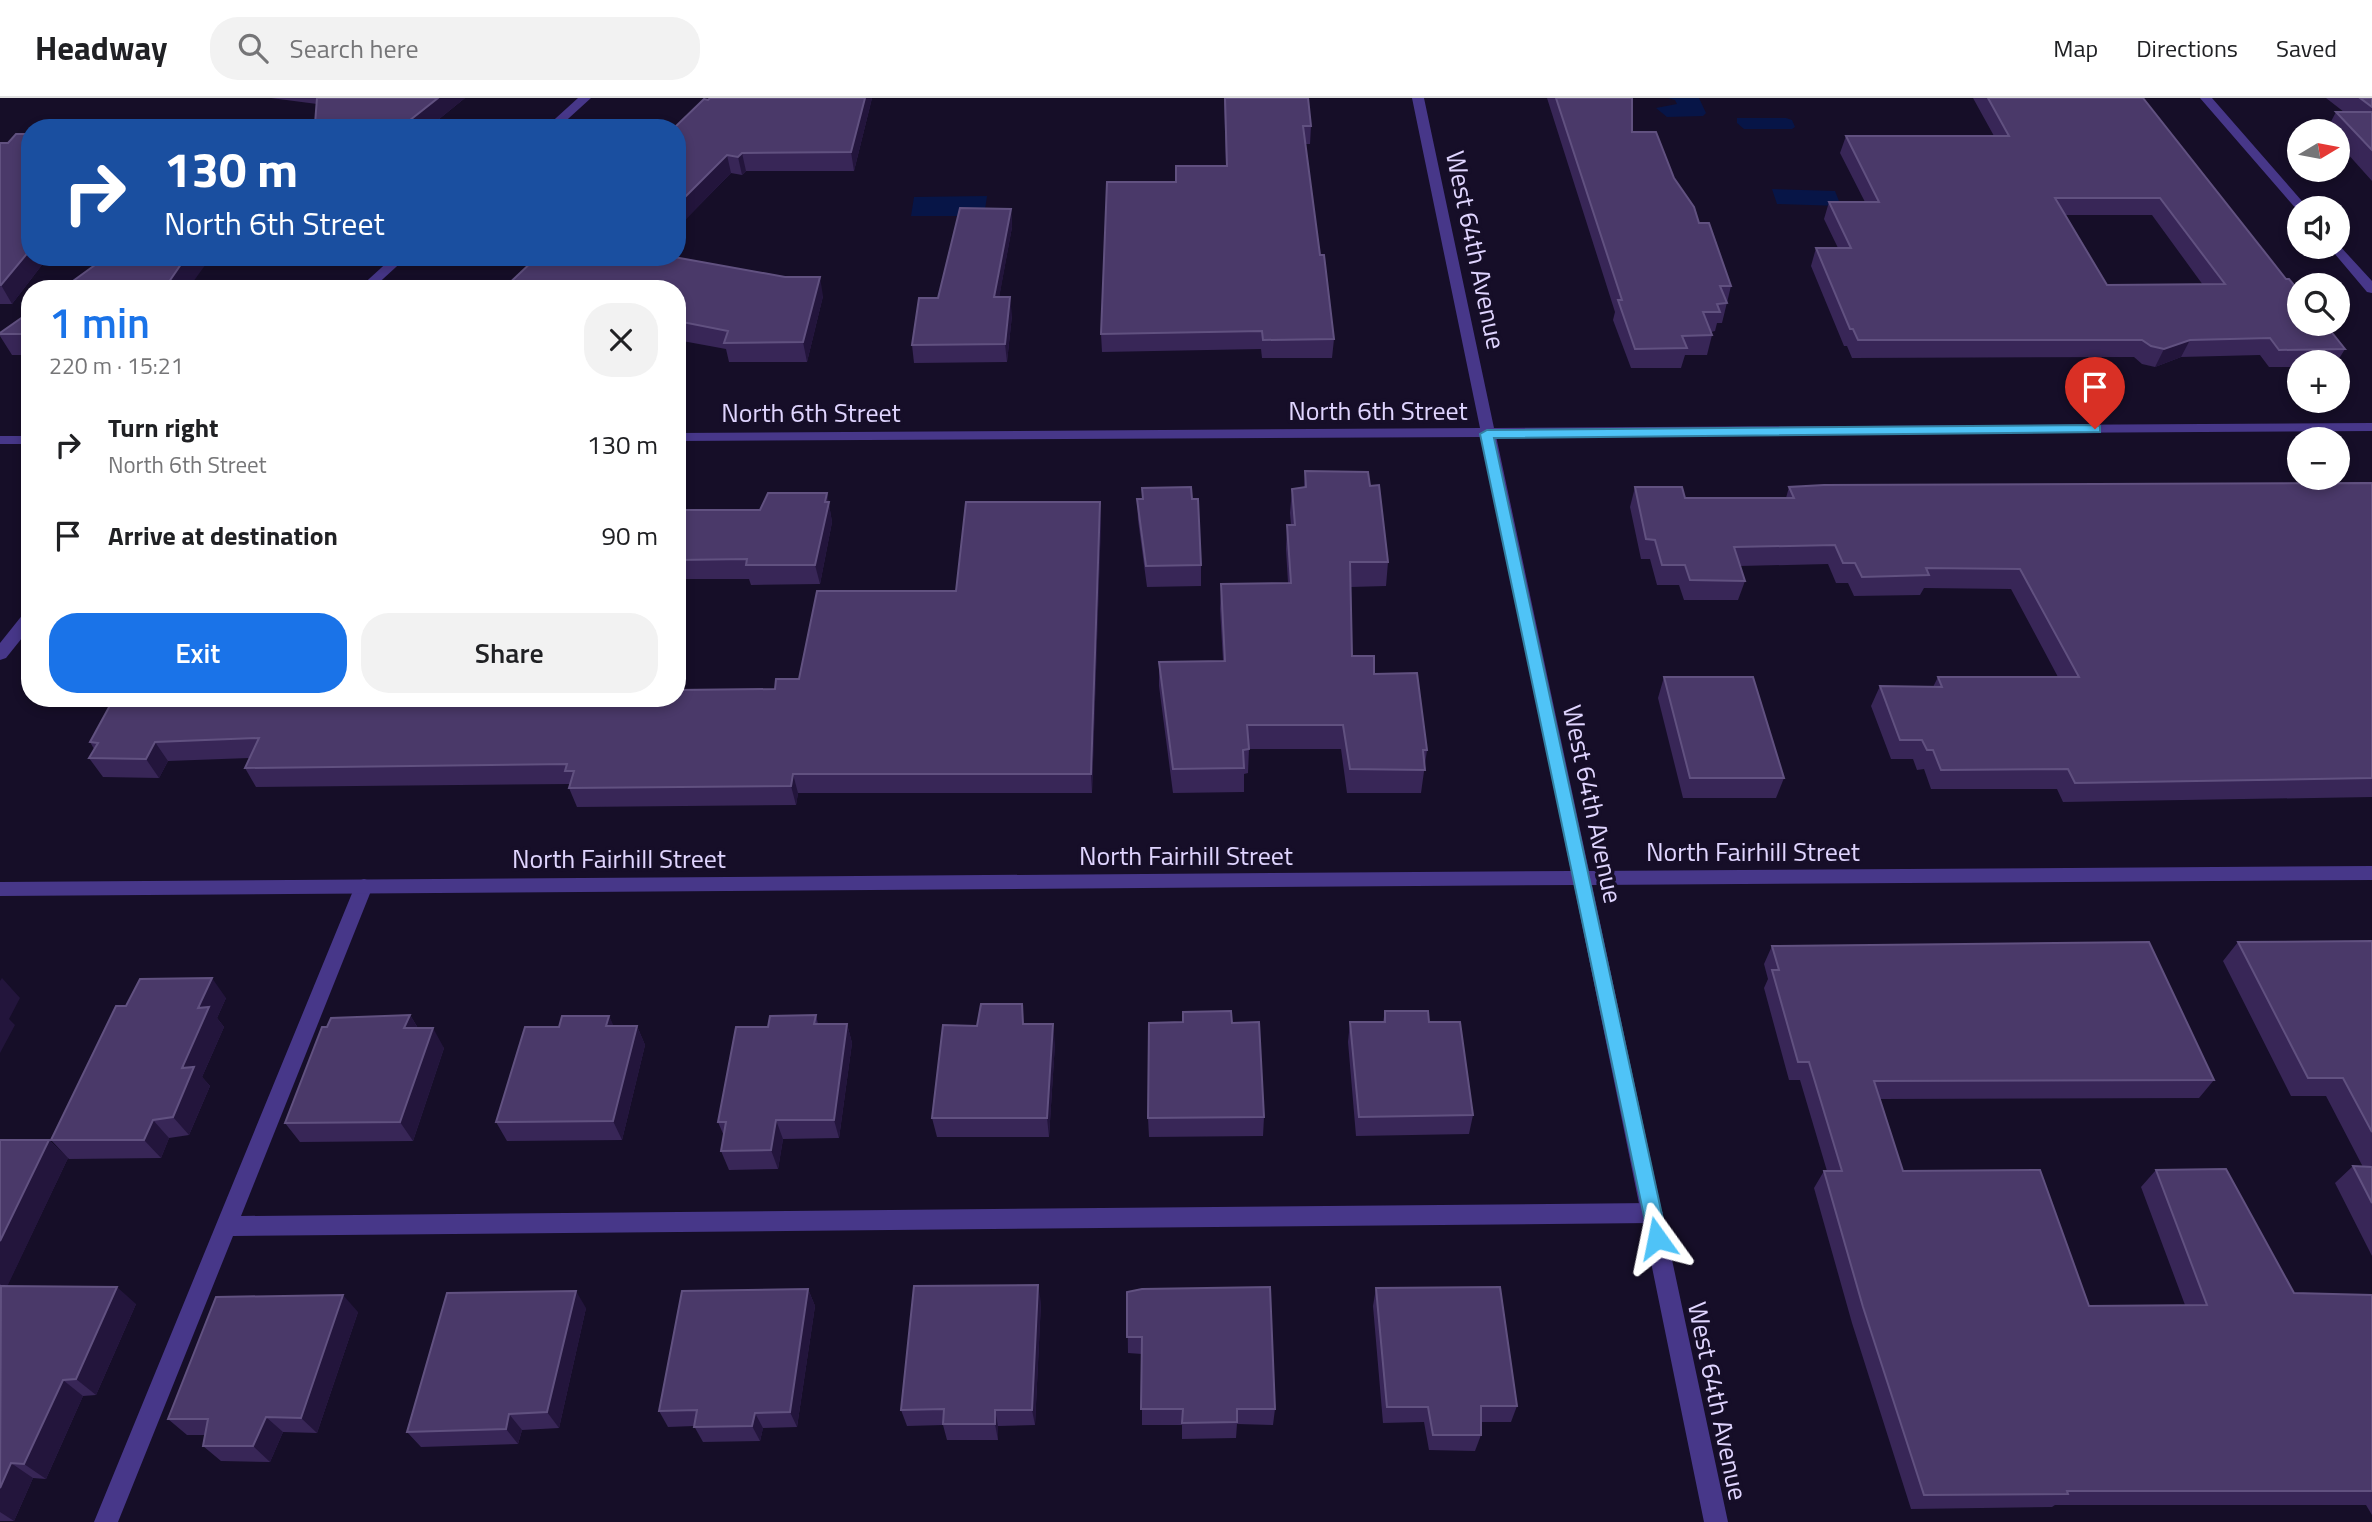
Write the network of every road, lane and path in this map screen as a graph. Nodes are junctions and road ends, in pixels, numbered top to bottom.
1 (586, 98) edge
2 (1418, 98) edge
3 (2206, 98) edge
4 (562, 119) edge
5 (2292, 196) edge
6 (2346, 259) edge
7 (391, 266) edge
8 (375, 280) edge
9 (2372, 289) edge
10 (2372, 427) edge
11 (1487, 434) junction
12 (686, 437) edge
13 (0, 440) edge
14 (21, 440) edge
15 (21, 628) edge
16 (0, 654) edge
17 (2372, 873) edge
18 (1583, 878) junction
19 (364, 886) junction
20 (0, 889) edge
21 (1652, 1213) junction
22 (226, 1226) junction
23 (106, 1522) edge
24 (1716, 1522) edge

1 - 4 street
2 - 11 street, West 64th Avenue
3 - 5 street
6 - 9 street
7 - 8 street
10 - 11 street, North 6th Street
11 - 12 street, North 6th Street
11 - 18 street, West 64th Avenue
13 - 14 street
15 - 16 street
17 - 18 street, North Fairhill Street
18 - 19 street, North Fairhill Street
18 - 21 street, West 64th Avenue
19 - 20 street, North Fairhill Street
19 - 22 street
21 - 22 street
21 - 24 street, West 64th Avenue
22 - 23 street

